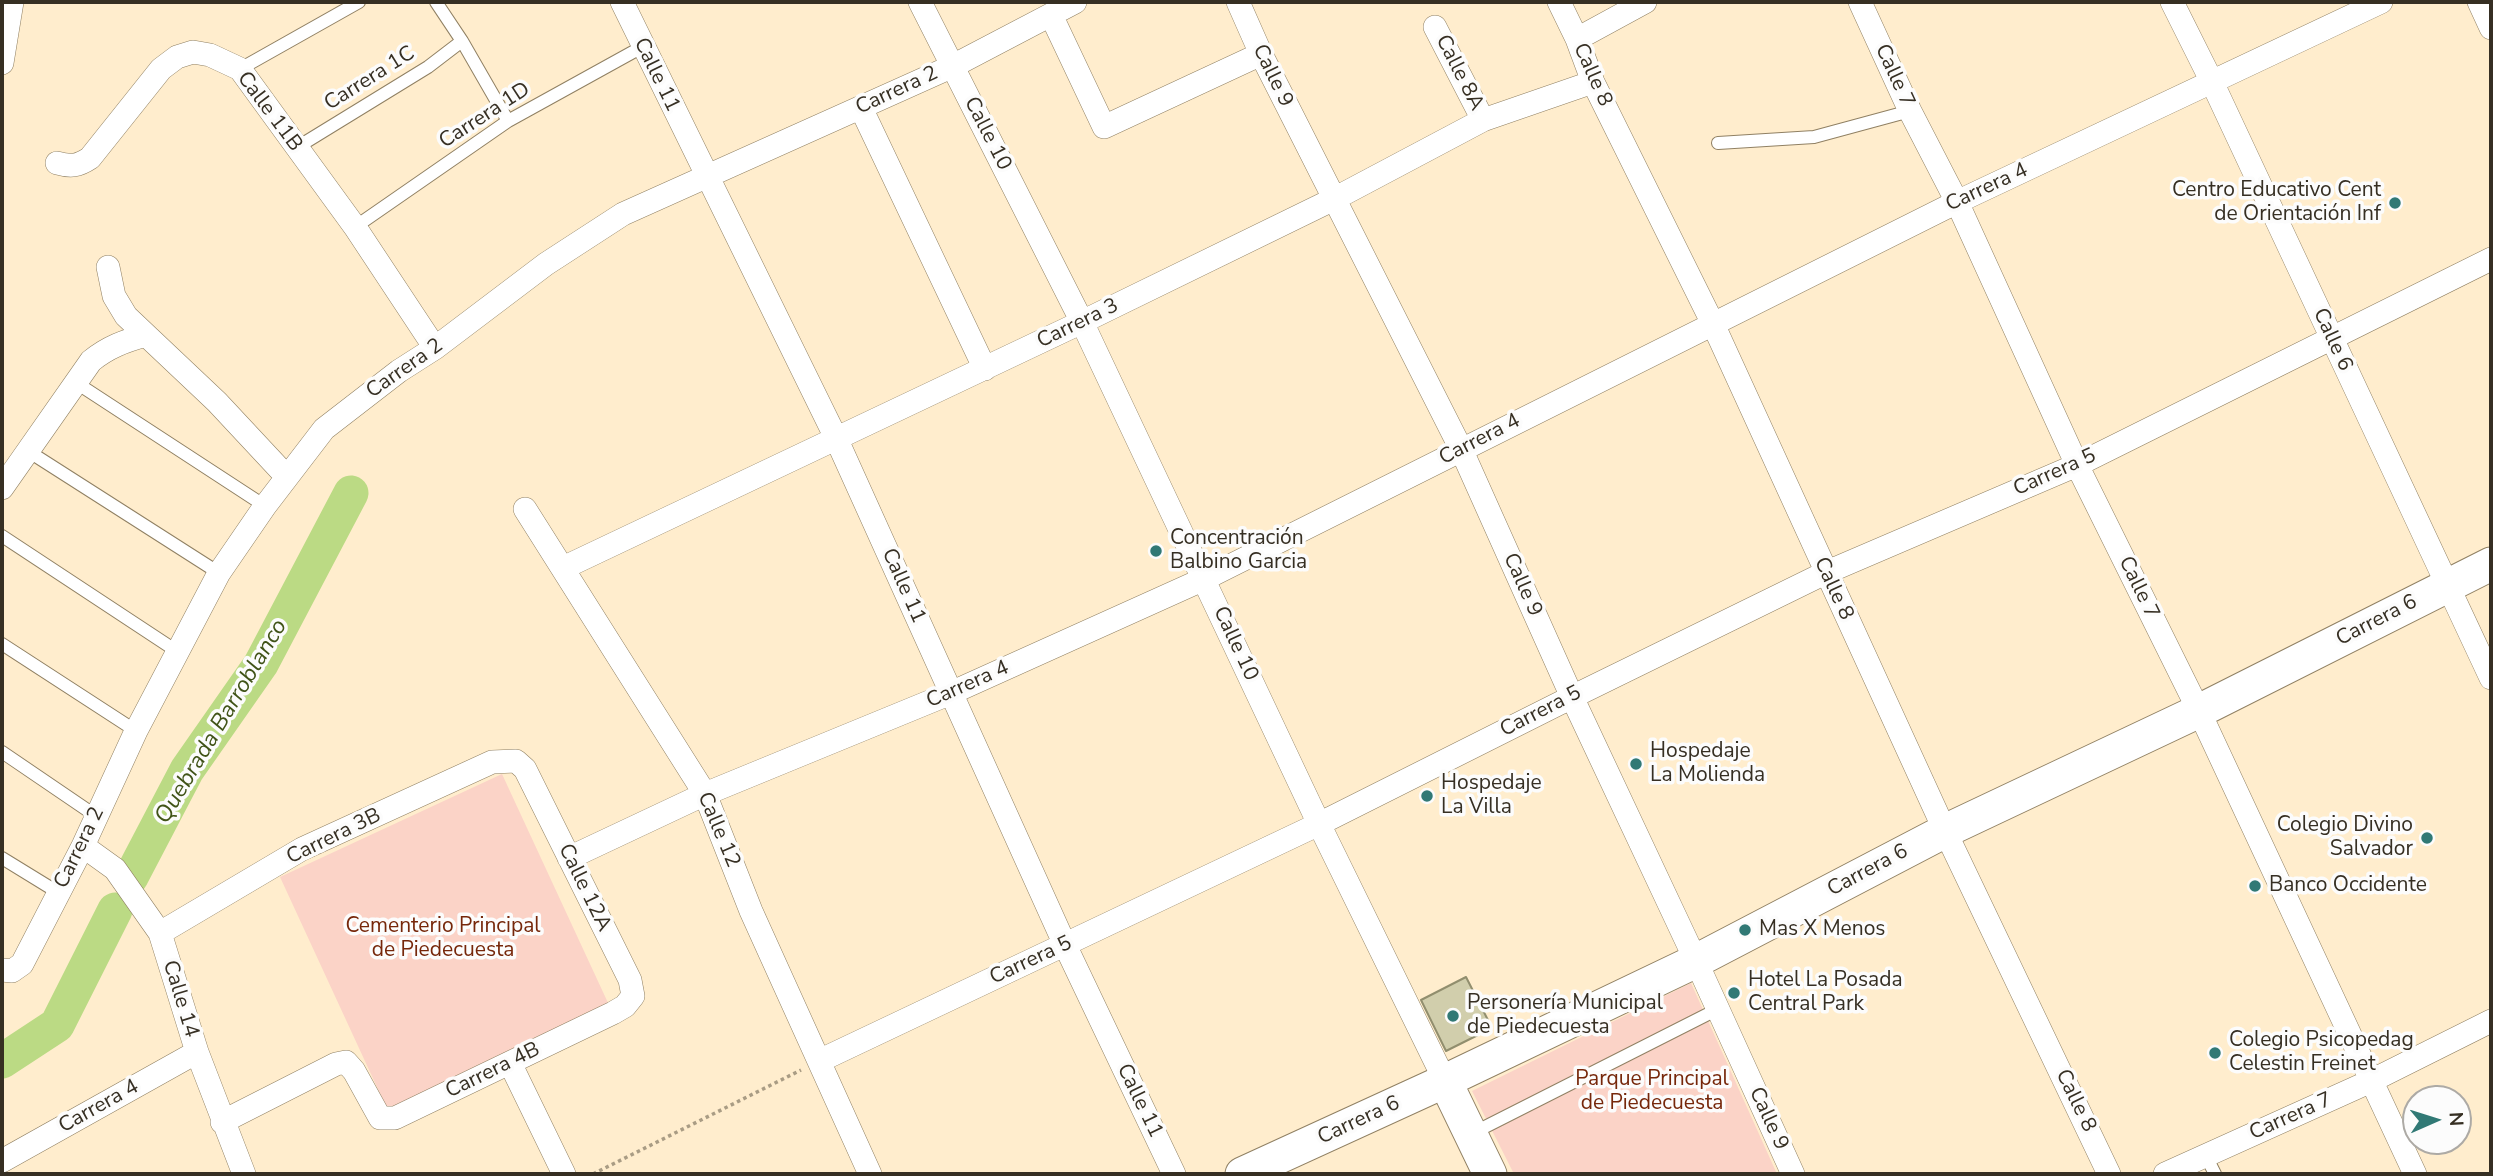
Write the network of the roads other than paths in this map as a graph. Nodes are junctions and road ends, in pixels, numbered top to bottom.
1 (12, 2) edge
2 (359, 2) edge
3 (436, 2) edge
4 (622, 2) edge
5 (920, 2) edge
6 (1074, 2) edge
7 (1238, 2) edge
8 (1559, 2) edge
9 (1645, 2) edge
10 (1860, 2) edge
11 (2172, 2) edge
12 (2378, 2) edge
13 (2479, 2) edge
14 (1051, 15) junction
15 (1435, 27) dead end
16 (2491, 28) edge
17 (1577, 38) junction
18 (462, 41) junction
19 (642, 47) junction
20 (1261, 54) junction
21 (2, 63) edge
22 (953, 66) junction
23 (240, 69) junction
24 (1593, 82) junction
25 (2212, 82) junction
26 (861, 108) junction
27 (1910, 111) junction
28 (1483, 120) junction
29 (508, 121) junction
30 (1718, 143) dead end
31 (296, 148) junction
32 (57, 163) dead end
33 (706, 177) junction
34 (1334, 199) junction
35 (1957, 202) junction
36 (355, 227) junction
37 (2491, 259) edge
38 (108, 267) dead end
39 (1082, 323) junction
40 (1713, 324) junction
41 (146, 335) junction
42 (2332, 339) junction
43 (435, 348) junction
44 (985, 369) junction
45 (75, 383) junction
46 (836, 438) junction
47 (1461, 449) junction
48 (28, 451) junction
49 (2077, 464) junction
50 (287, 477) junction
51 (2, 488) edge
52 (265, 506) junction
53 (525, 509) dead end
54 (2, 536) edge
55 (2491, 564) edge
56 (563, 568) junction
57 (219, 573) junction
58 (1825, 573) junction
59 (1204, 579) junction
60 (2448, 585) junction
61 (2, 644) edge
62 (178, 652) junction
63 (2491, 678) edge
64 (951, 693) junction
65 (1572, 697) junction
66 (2199, 710) junction
67 (136, 731) junction
68 (2, 752) edge
69 (516, 761) joint
70 (705, 794) junction
71 (96, 816) junction
72 (1319, 824) junction
73 (1945, 831) junction
74 (83, 846) junction
75 (2, 858) edge
76 (569, 858) junction
77 (59, 893) junction
78 (160, 933) junction
79 (1065, 946) junction
80 (1696, 961) junction
81 (2, 970) edge
82 (1718, 1009) junction
83 (613, 1013) joint
84 (2491, 1021) edge
85 (197, 1052) junction
86 (819, 1061) junction
87 (510, 1063) junction
88 (1446, 1081) junction
89 (2371, 1082) junction
90 (222, 1122) junction
91 (1470, 1135) junction
92 (2, 1161) edge
93 (2210, 1165) edge
94 (244, 1174) edge
95 (565, 1174) edge
96 (870, 1174) edge
97 (1174, 1174) edge
98 (1242, 1174) edge
99 (1490, 1174) edge
100 (1793, 1174) edge
101 (2109, 1174) edge
102 (2165, 1174) edge
103 (2415, 1174) edge

1 - 21 street
2 - 23 lane
3 - 18 lane
4 - 19 street, Calle 11
5 - 22 street, Calle 10
6 - 14 street, Carrera 2
7 - 20 street, Calle 9
8 - 17 street, Calle 8
9 - 17 street
10 - 27 street, Calle 7
11 - 25 street, Calle 6
12 - 25 street, Carrera 4
13 - 16 street
14 - 20 street
14 - 22 street, Carrera 2
15 - 28 street, Calle 8A
17 - 24 street, Calle 8
18 - 29 lane
18 - 31 lane, Carrera 1C
19 - 29 lane, Carrera 1D
19 - 33 street, Calle 11
20 - 34 street, Calle 9
22 - 26 street, Carrera 2
22 - 39 street, Calle 10
23 - 31 street, Calle 11B
23 - 32 street, Calle 11B
24 - 28 street, Carrera 3
24 - 40 street, Calle 8
25 - 35 street, Carrera 4
25 - 42 street, Calle 6
26 - 33 street, Carrera 2
26 - 44 street
27 - 30 lane
27 - 35 street, Calle 7
28 - 34 street, Carrera 3
29 - 36 lane, Carrera 1D
31 - 36 street, Calle 11B
33 - 43 street, Carrera 2
33 - 46 street, Calle 11
34 - 39 street, Carrera 3
34 - 47 street, Calle 9
35 - 40 street, Carrera 4
35 - 49 street, Calle 7
36 - 43 street, Calle 11B
37 - 42 street, Carrera 5
38 - 41 street
39 - 44 street, Carrera 3
39 - 59 street, Calle 10
40 - 47 street, Carrera 4
40 - 58 street, Calle 8
41 - 45 street
41 - 50 street
42 - 49 street, Carrera 5
42 - 60 street, Calle 6
43 - 50 street, Carrera 2
44 - 46 street, Carrera 3
45 - 48 street
45 - 52 lane
46 - 56 street, Carrera 3
46 - 64 street, Calle 11
47 - 59 street, Carrera 4
47 - 65 street, Calle 9
48 - 51 street
48 - 57 lane
49 - 58 street, Carrera 5
49 - 66 street, Calle 7
50 - 52 street, Carrera 2
52 - 57 street, Carrera 2
53 - 56 street, Calle 12
54 - 62 lane
55 - 60 street, Carrera 6
56 - 70 street, Calle 12
57 - 62 street, Carrera 2
58 - 65 street, Carrera 5
58 - 73 street, Calle 8
59 - 64 street, Carrera 4
59 - 72 street, Calle 10
60 - 63 street, Calle 6
60 - 66 street, Carrera 6
61 - 67 lane
62 - 67 street, Carrera 2
64 - 70 street, Carrera 4
64 - 79 street, Calle 11
65 - 72 street, Carrera 5
65 - 80 street, Calle 9
66 - 73 street, Carrera 6
66 - 89 street, Calle 7
67 - 71 street, Carrera 2
68 - 71 lane
69 - 76 street, Calle 12A
69 - 78 street, Carrera 3B
70 - 76 street, Carrera 4
70 - 86 street, Calle 12
71 - 74 street, Carrera 2
72 - 79 street, Carrera 5
72 - 88 street, Calle 10
73 - 80 street, Carrera 6
73 - 101 street, Calle 8
74 - 77 street, Carrera 2
74 - 78 street, Calle 14
75 - 77 lane
76 - 83 street, Calle 12A
77 - 81 street, Carrera 2
78 - 85 street, Calle 14
79 - 86 street, Carrera 5
79 - 97 street, Calle 11
80 - 82 street, Calle 9
80 - 88 street, Carrera 6
82 - 91 lane
82 - 100 street, Calle 9
83 - 87 street, Carrera 4B
84 - 89 street, Carrera 7
85 - 90 street, Calle 14
85 - 92 street, Carrera 4
86 - 96 street, Calle 12
87 - 90 street, Carrera 4B
87 - 95 street
88 - 91 street, Calle 10
88 - 98 street, Carrera 6
89 - 93 street, Carrera 7
89 - 103 street, Calle 7
90 - 94 street, Calle 14
91 - 99 street, Calle 10
93 - 102 street, Carrera 7

